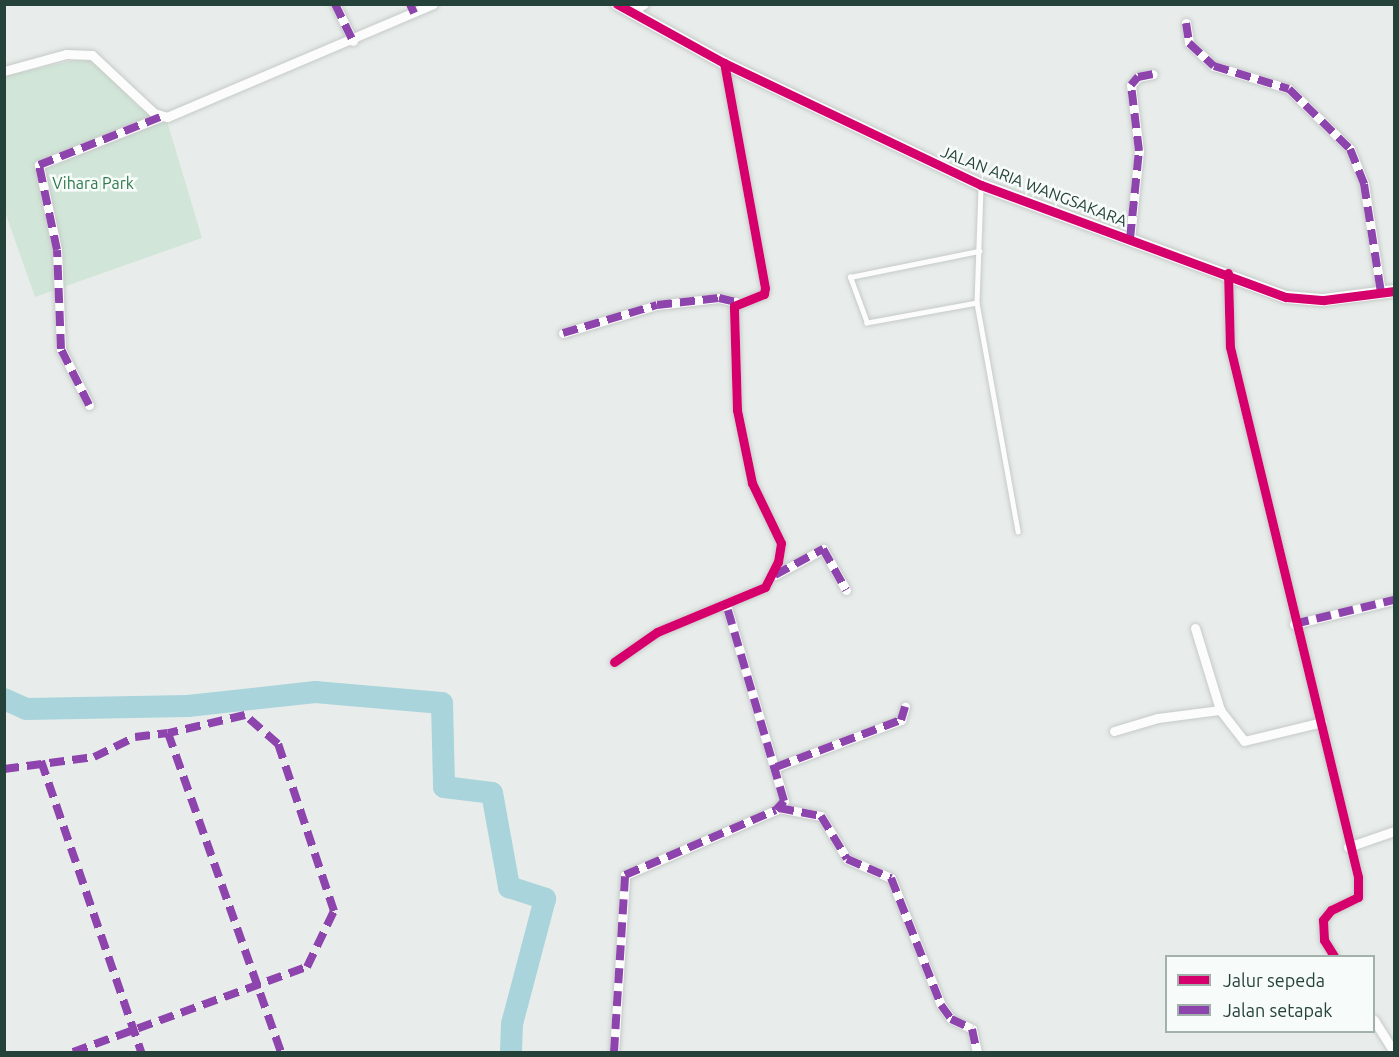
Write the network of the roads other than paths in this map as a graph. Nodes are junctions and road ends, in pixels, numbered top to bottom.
1 (335, 4) edge
2 (433, 4) edge
3 (617, 4) edge
4 (644, 4) edge
5 (412, 9) edge
6 (632, 12) junction
7 (1186, 23) dead end
8 (353, 41) junction
9 (724, 63) junction
10 (4, 71) edge
11 (1153, 74) dead end
12 (160, 117) junction
13 (981, 185) junction
14 (1130, 239) junction
15 (979, 251) junction
16 (1228, 273) junction
17 (1395, 291) edge
18 (1381, 292) junction
19 (737, 302) junction
20 (977, 303) junction
21 (563, 333) dead end
22 (89, 405) dead end
23 (1018, 531) dead end
24 (775, 575) junction
25 (846, 590) dead end
26 (1395, 600) edge
27 (727, 607) junction
28 (1294, 624) junction
29 (1195, 628) dead end
30 (614, 662) dead end
31 (905, 707) dead end
32 (1220, 710) junction
33 (1322, 722) junction
34 (1114, 731) dead end
35 (776, 767) junction
36 (779, 808) junction
37 (1395, 831) edge
38 (1348, 847) junction
39 (1333, 955) edge
40 (1375, 1022) edge
41 (614, 1053) edge
42 (977, 1053) edge
43 (1394, 1053) edge

1 - 8 street
2 - 5 street
3 - 6 street, JALAN ARIA WANGSAKARA
4 - 6 street
5 - 8 street
6 - 9 street, JALAN ARIA WANGSAKARA
7 - 18 street
8 - 12 street
9 - 13 street, JALAN ARIA WANGSAKARA
9 - 19 street
10 - 12 street
11 - 14 street
12 - 22 street
13 - 14 street, JALAN ARIA WANGSAKARA
13 - 15 lane
14 - 16 street, JALAN ARIA WANGSAKARA
15 - 20 lane
15 - 20 lane
16 - 18 street, JALAN ARIA WANGSAKARA
16 - 28 street
17 - 18 street, JALAN ARIA WANGSAKARA
19 - 21 street
19 - 24 street
20 - 23 lane
24 - 25 street
24 - 27 street
26 - 28 street
27 - 30 street
27 - 35 street
28 - 33 street
29 - 32 street
31 - 35 street
32 - 33 street
32 - 34 street
33 - 38 street
35 - 36 street
36 - 41 street
36 - 42 street
37 - 38 street
38 - 39 street
40 - 43 street

